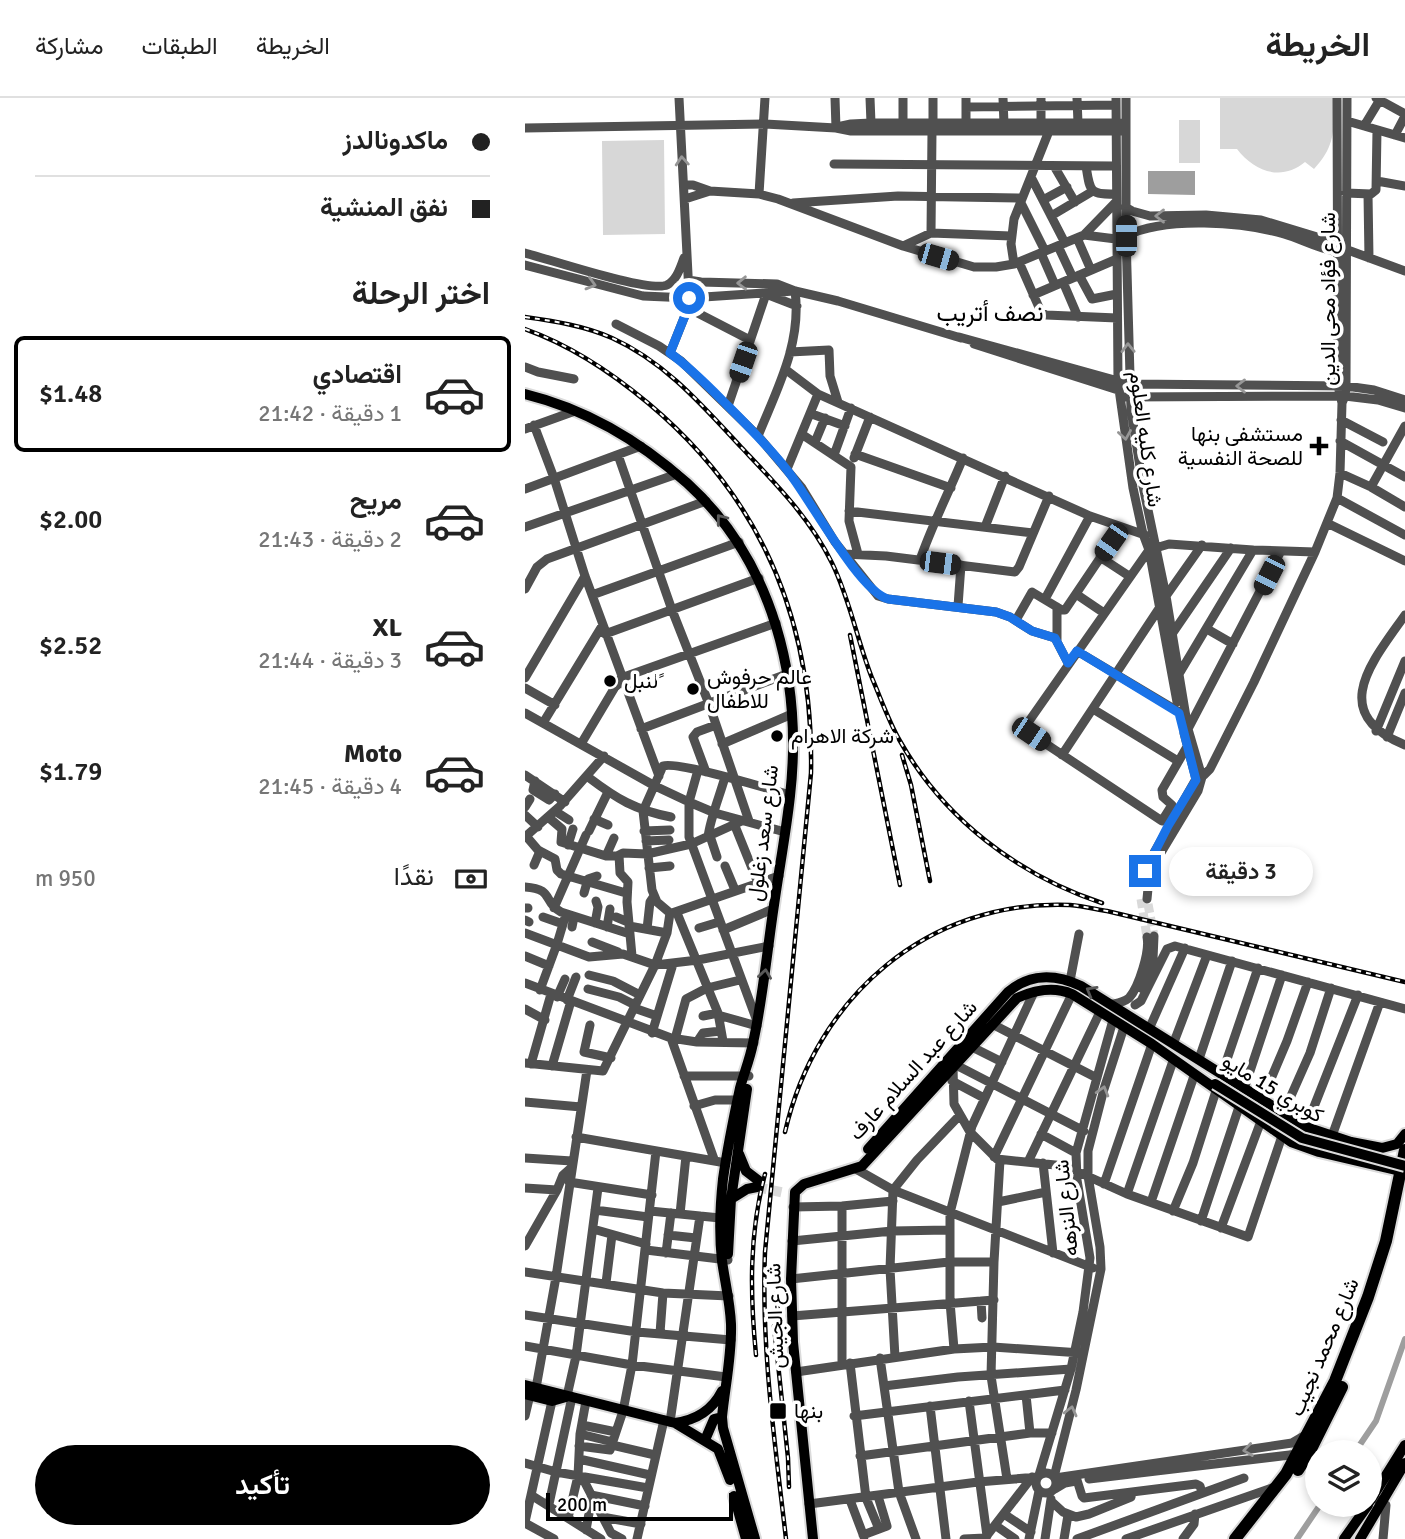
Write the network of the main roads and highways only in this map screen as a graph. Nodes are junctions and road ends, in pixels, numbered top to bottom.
1 (525, 394) edge
2 (1039, 978) junction
3 (1067, 979) junction
4 (1059, 990) junction
5 (1037, 991) junction
6 (1174, 1042) junction
7 (952, 1067) junction
8 (747, 1072) junction
9 (1218, 1082) junction
10 (1405, 1134) edge
11 (739, 1149) junction
12 (1405, 1150) edge
13 (1404, 1169) edge
14 (791, 1194) joint
15 (731, 1199) junction
16 (725, 1260) junction
17 (1367, 1312) junction
18 (726, 1381) junction
19 (529, 1390) edge
20 (570, 1397) junction
21 (722, 1417) junction
22 (670, 1422) junction
23 (705, 1440) junction
24 (1405, 1445) edge
25 (1405, 1463) edge
26 (1382, 1486) edge
27 (1382, 1491) edge
28 (810, 1504) junction
29 (1361, 1517) edge
30 (1368, 1517) edge
31 (746, 1539) edge
32 (755, 1539) edge
33 (813, 1539) edge
34 (818, 1539) edge
35 (1238, 1539) edge
36 (1344, 1539) edge
37 (1360, 1539) edge

8 -> 1 main road, شارع سعد زغلول
2 - 3 main road, شارع عبد السلام عارف
2 - 5 main road
2 - 7 main road, شارع عبد السلام عارف
3 - 4 main road
6 -> 3 main road, شارع عبد السلام عارف
4 - 5 main road
4 - 9 main road, كوبري 15 مايو
5 - 7 main road, شارع عبد السلام عارف
6 - 9 main road, شارع عبد السلام عارف
6 - 9 main road, كوبري 15 مايو
7 - 14 main road, شارع عبد السلام عارف
8 - 11 main road, شارع سعد زغلول
8 - 16 main road, شارع سعد زغلول
9 - 10 main road, شارع عبد السلام عارف
9 - 13 main road, كوبري 15 مايو, bridge
9 - 13 main road, شارع عبد السلام عارف
11 - 15 main road, شارع سعد زغلول
11 - 15 main road
12 - 13 highway, شارع محمد نجيب
13 - 17 highway, شارع محمد نجيب
14 - 28 main road, شارع الجيش
15 - 16 main road, شارع سعد زغلول
16 - 18 main road, شارع سعد زغلول
17 - 35 highway, شارع محمد نجيب
17 - 35 highway, شارع محمد نجيب
18 - 21 main road, شارع سعد زغلول
18 - 22 main road
19 - 20 main road
19 - 20 main road
20 - 22 main road
21 - 23 main road
21 - 32 main road, شارع سعد زغلول
22 - 23 main road
23 - 31 main road
24 - 26 main road
25 - 27 main road
28 - 33 main road, شارع الجيش
28 - 34 main road, شارع الجيش
29 - 36 main road
30 - 37 main road

